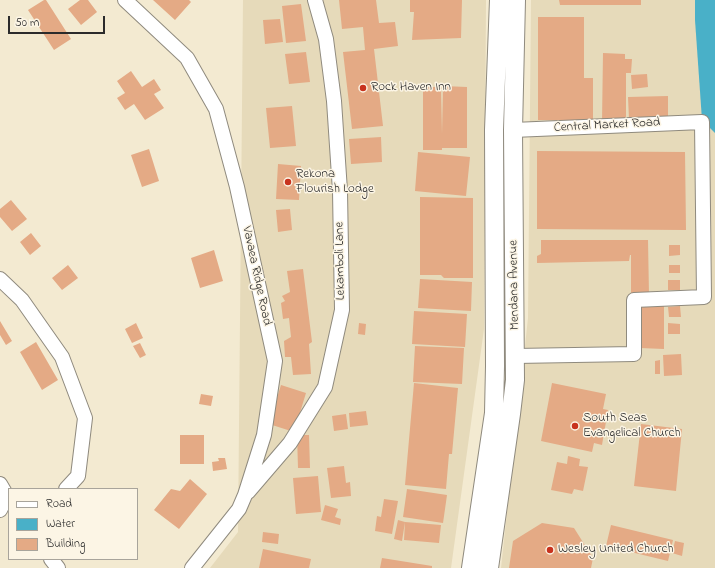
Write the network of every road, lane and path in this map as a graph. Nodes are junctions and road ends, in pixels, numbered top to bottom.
1 (125, 0) edge
2 (315, 0) edge
3 (499, 0) edge
4 (516, 0) edge
5 (513, 130) junction
6 (0, 278) edge
7 (516, 356) junction
8 (67, 488) edge
9 (4, 494) edge
10 (245, 495) junction
11 (0, 510) edge
12 (52, 560) edge
13 (58, 568) edge
14 (192, 568) edge
15 (471, 568) edge
16 (489, 568) edge

1 - 10 street, Vavaea Ridge Road
2 - 10 street, Lekamboli Lane
3 - 15 main road, Mendana Avenue
4 - 5 main road, Mendana Avenue
5 - 7 main road, Mendana Avenue
5 - 7 street, Central Market Road
6 - 8 street
7 - 16 main road, Mendana Avenue
9 - 11 street
10 - 14 street, Vavaea Ridge Road
12 - 13 street

